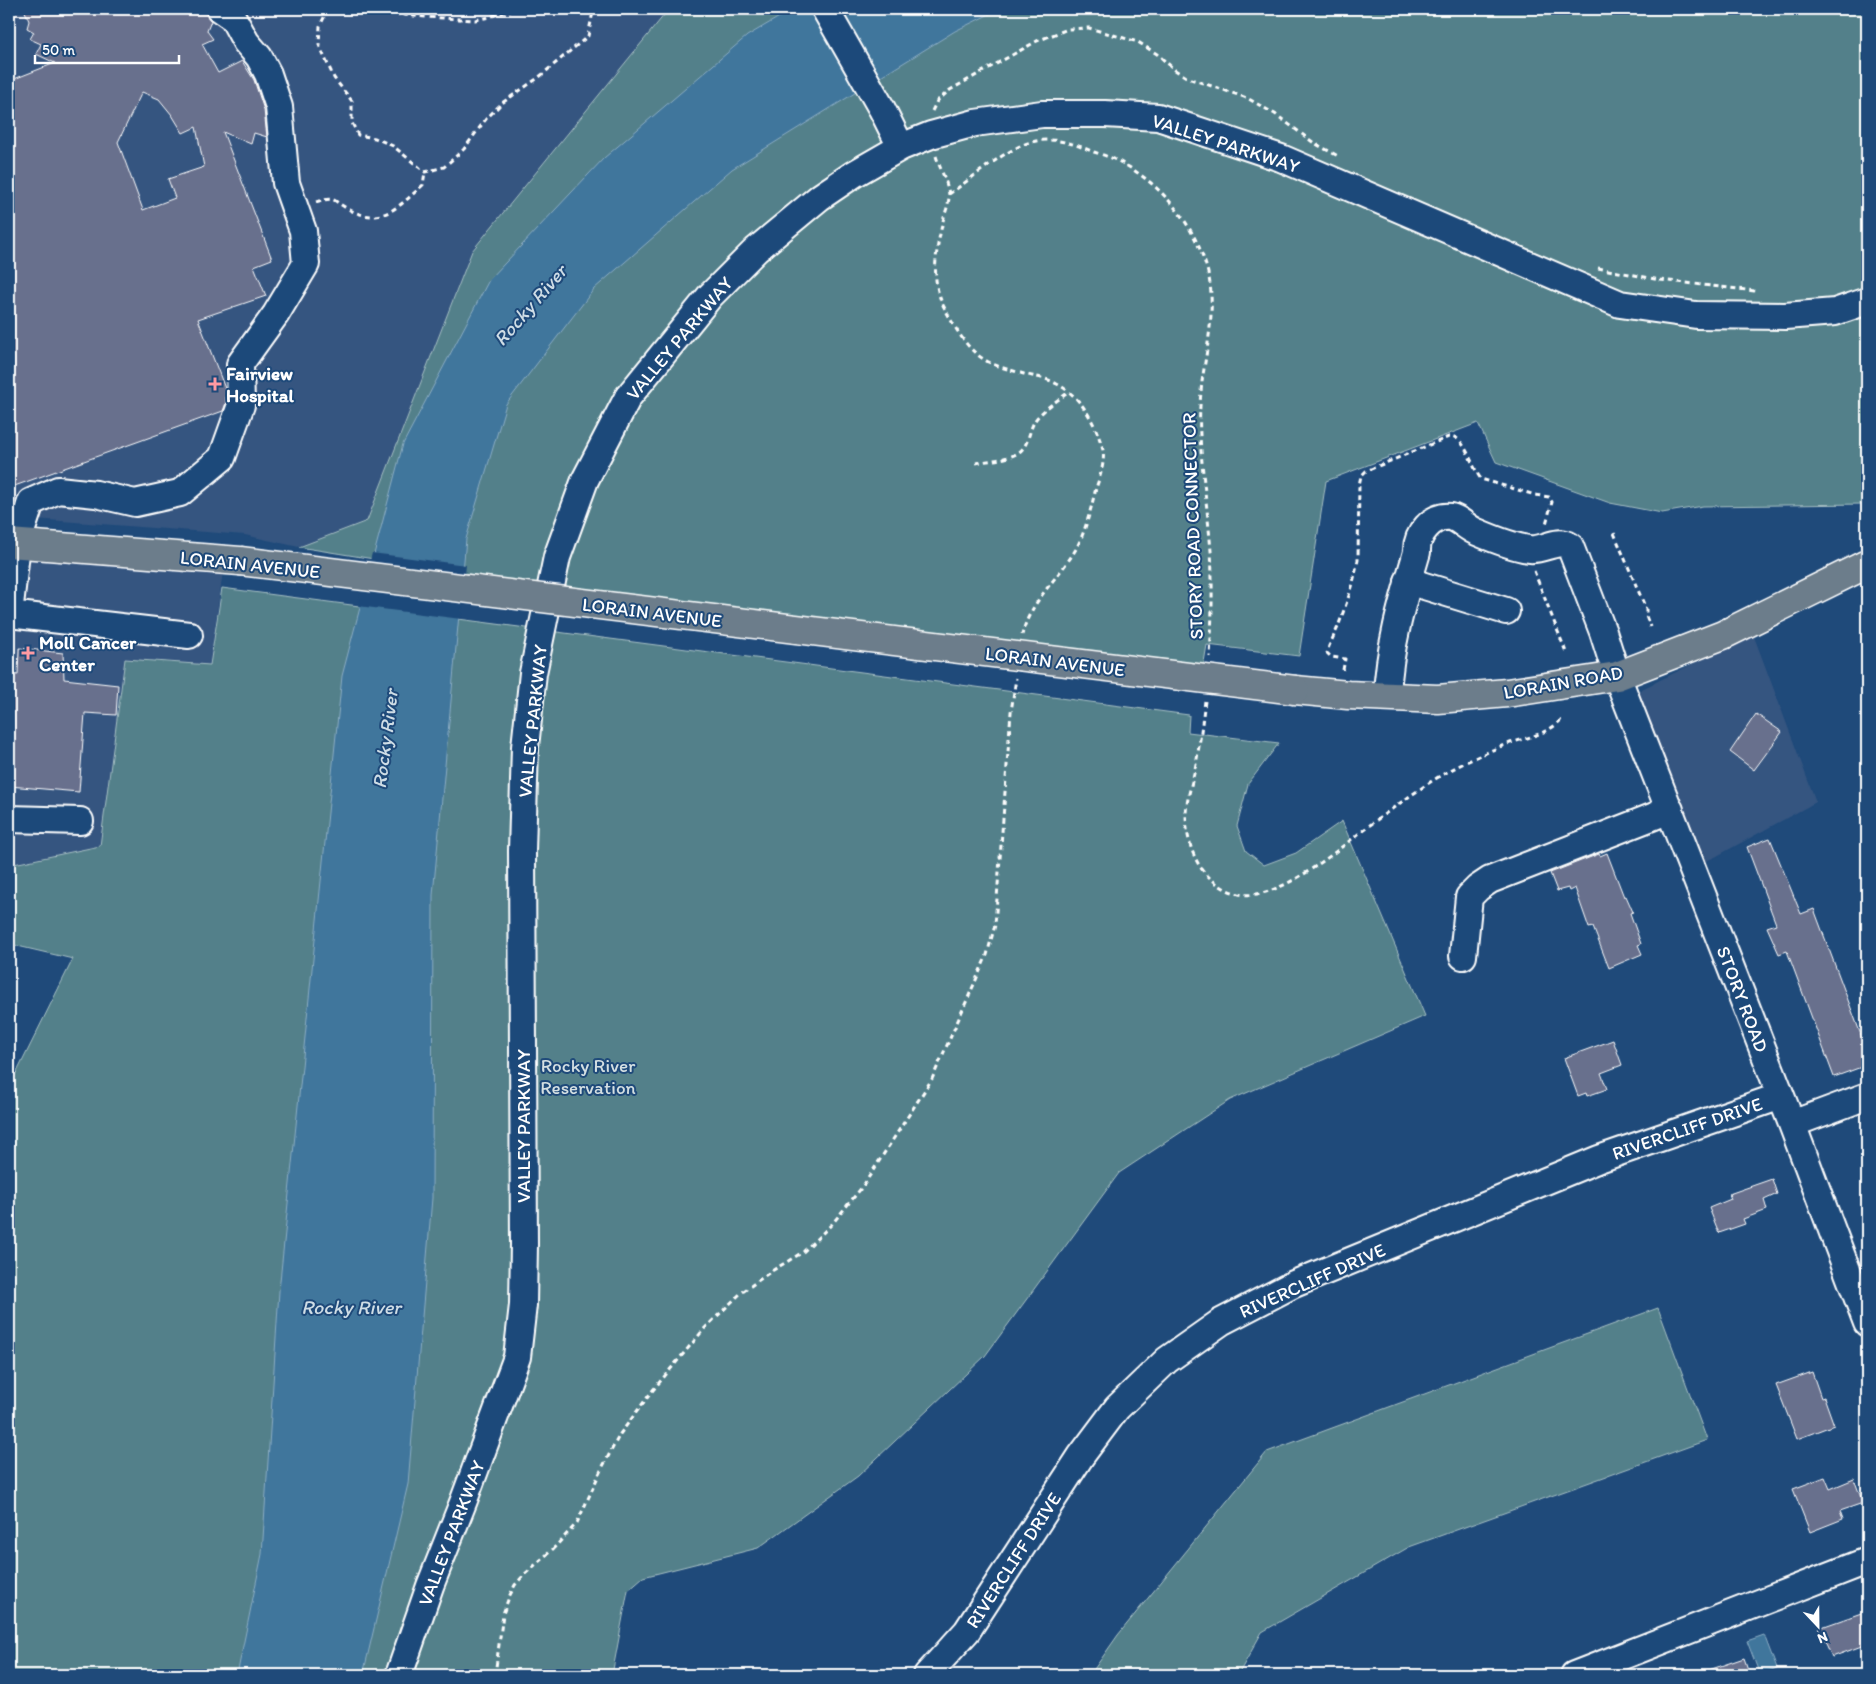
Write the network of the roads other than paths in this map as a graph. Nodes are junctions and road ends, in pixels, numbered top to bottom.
1 (220, 9) edge
2 (825, 9) edge
3 (901, 146) junction
4 (1867, 301) edge
5 (13, 543) edge
6 (1867, 564) edge
7 (1408, 581) junction
8 (1506, 612) dead end
9 (9, 614) edge
10 (189, 635) dead end
11 (1617, 676) junction
12 (1295, 690) joint
13 (1387, 696) junction
14 (1670, 810) junction
15 (9, 819) edge
16 (80, 821) dead end
17 (1463, 956) dead end
18 (1780, 1096) junction
19 (1867, 1096) edge
20 (1792, 1124) junction
21 (1867, 1323) edge
22 (1867, 1562) edge
23 (1608, 1669) edge
24 (399, 1675) edge
25 (927, 1675) edge
26 (1574, 1675) edge

1 - 5 street
2 - 3 street
3 - 4 street, VALLEY PARKWAY
3 - 24 street, VALLEY PARKWAY
5 - 9 street
5 - 12 main road, LORAIN AVENUE, bridge
6 - 11 main road, LORAIN ROAD
7 - 8 street
7 - 11 street, STORY ROAD
7 - 13 street
9 - 10 street
11 - 13 main road, LORAIN ROAD
11 - 14 street, STORY ROAD
12 - 13 main road, LORAIN ROAD
14 - 17 street
14 - 18 street, STORY ROAD
15 - 16 street
18 - 20 street, STORY ROAD
18 - 25 street, RIVERCLIFF DRIVE
19 - 20 street
20 - 21 street, STORY ROAD
22 - 23 street
23 - 26 street

